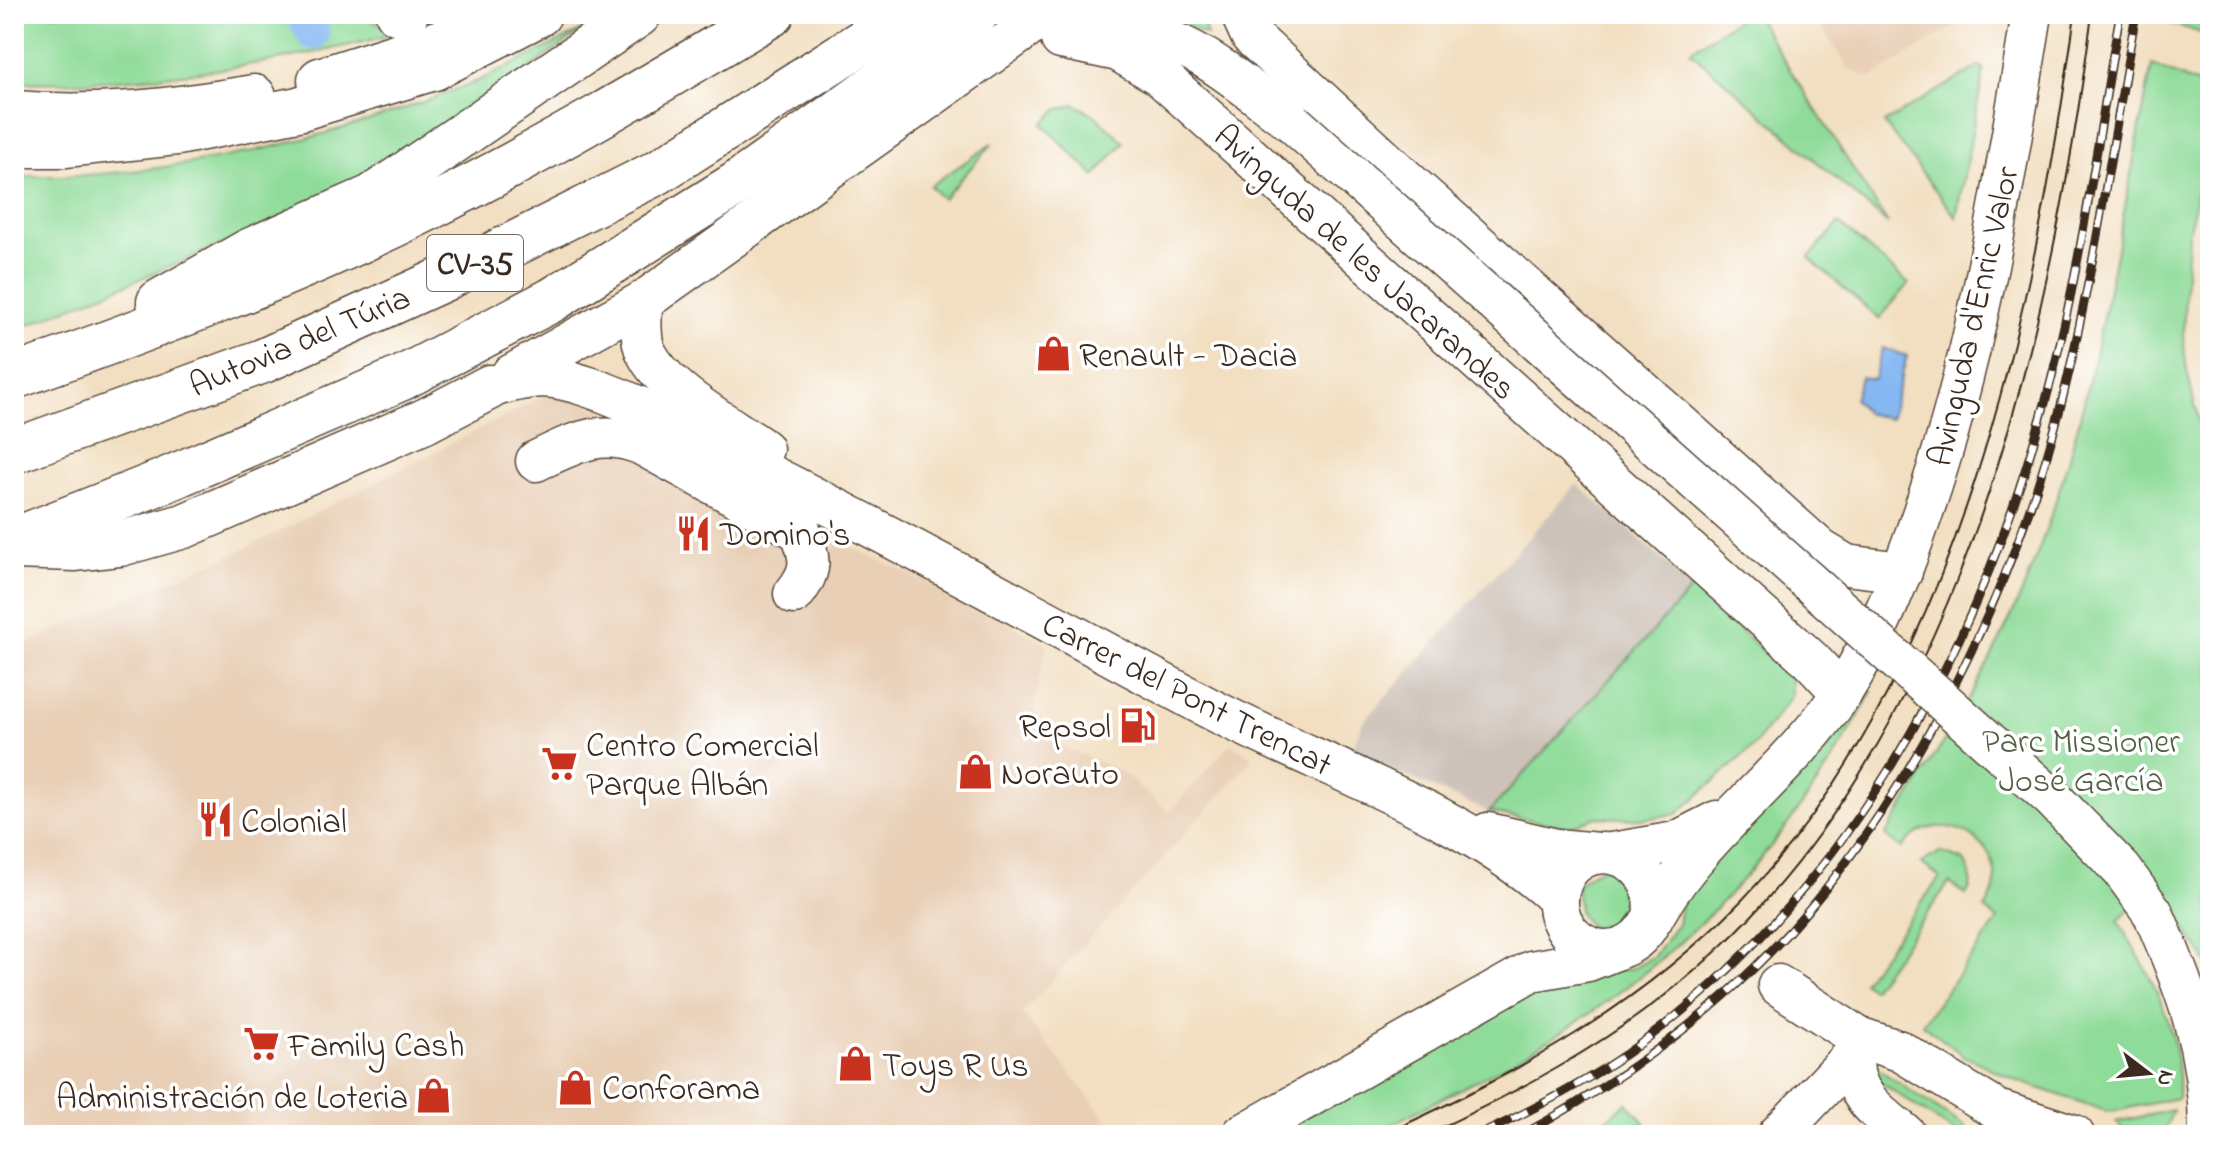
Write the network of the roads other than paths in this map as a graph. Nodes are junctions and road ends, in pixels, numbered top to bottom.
1 (396, 14) edge
2 (408, 14) edge
3 (530, 14) edge
4 (539, 14) edge
5 (639, 14) edge
6 (772, 14) edge
7 (906, 14) edge
8 (976, 14) edge
9 (1218, 14) edge
10 (1241, 14) edge
11 (2032, 14) edge
12 (1054, 27) edge
13 (14, 113) edge
14 (1292, 122) junction
15 (14, 145) edge
16 (642, 302) junction
17 (26, 373) edge
18 (490, 387) junction
19 (14, 451) edge
20 (536, 461) dead end
21 (68, 518) junction
22 (877, 529) junction
23 (14, 530) edge
24 (14, 540) edge
25 (14, 547) edge
26 (1902, 572) junction
27 (794, 594) dead end
28 (1842, 693) junction
29 (1745, 804) junction
30 (1447, 822) junction
31 (1605, 853) junction
32 (1558, 904) junction
33 (2153, 913) junction
34 (1653, 918) junction
35 (1616, 950) junction
36 (1531, 971) junction
37 (1778, 985) dead end
38 (2210, 999) edge
39 (1860, 1049) junction
40 (1242, 1135) edge
41 (1778, 1135) edge
42 (1906, 1135) edge
43 (2074, 1135) edge
44 (2209, 1135) edge

1 - 2 street
3 - 13 main road
4 - 15 main road
5 - 17 main road
6 - 17 main road, Autovia del Túria / CV-35
7 - 19 main road, Autovia del Túria / CV-35
8 - 21 main road
9 - 14 street, Avinguda de les Jacarandes
10 - 26 street
11 - 26 street, Avinguda d'Enric Valor
12 - 14 street, Avinguda de les Jacarandes
12 - 16 street
12 - 28 street, Avinguda de les Jacarandes
14 - 33 street, Avinguda de les Jacarandes, bridge
16 - 18 street
16 - 22 street
18 - 22 street
18 - 25 main road
20 - 27 street
21 - 23 main road
21 - 24 main road
22 - 30 street, Carrer del Pont Trencat
26 - 28 street, Avinguda d'Enric Valor
28 - 29 street, Avinguda d'Enric Valor
29 - 31 street, Avinguda d'Enric Valor
29 - 34 street, Avinguda d'Enric Valor
30 - 31 street, Carrer del Pont Trencat
30 - 32 street, Carrer del Pont Trencat
31 - 32 street
31 - 34 street
32 - 35 street
32 - 36 street
33 - 38 street, Avinguda de les Jacarandes
33 - 44 street, Avinguda de les Jacarandes
34 - 35 street
35 - 36 street
36 - 40 street
37 - 39 street
39 - 41 street
39 - 42 street
39 - 43 street

